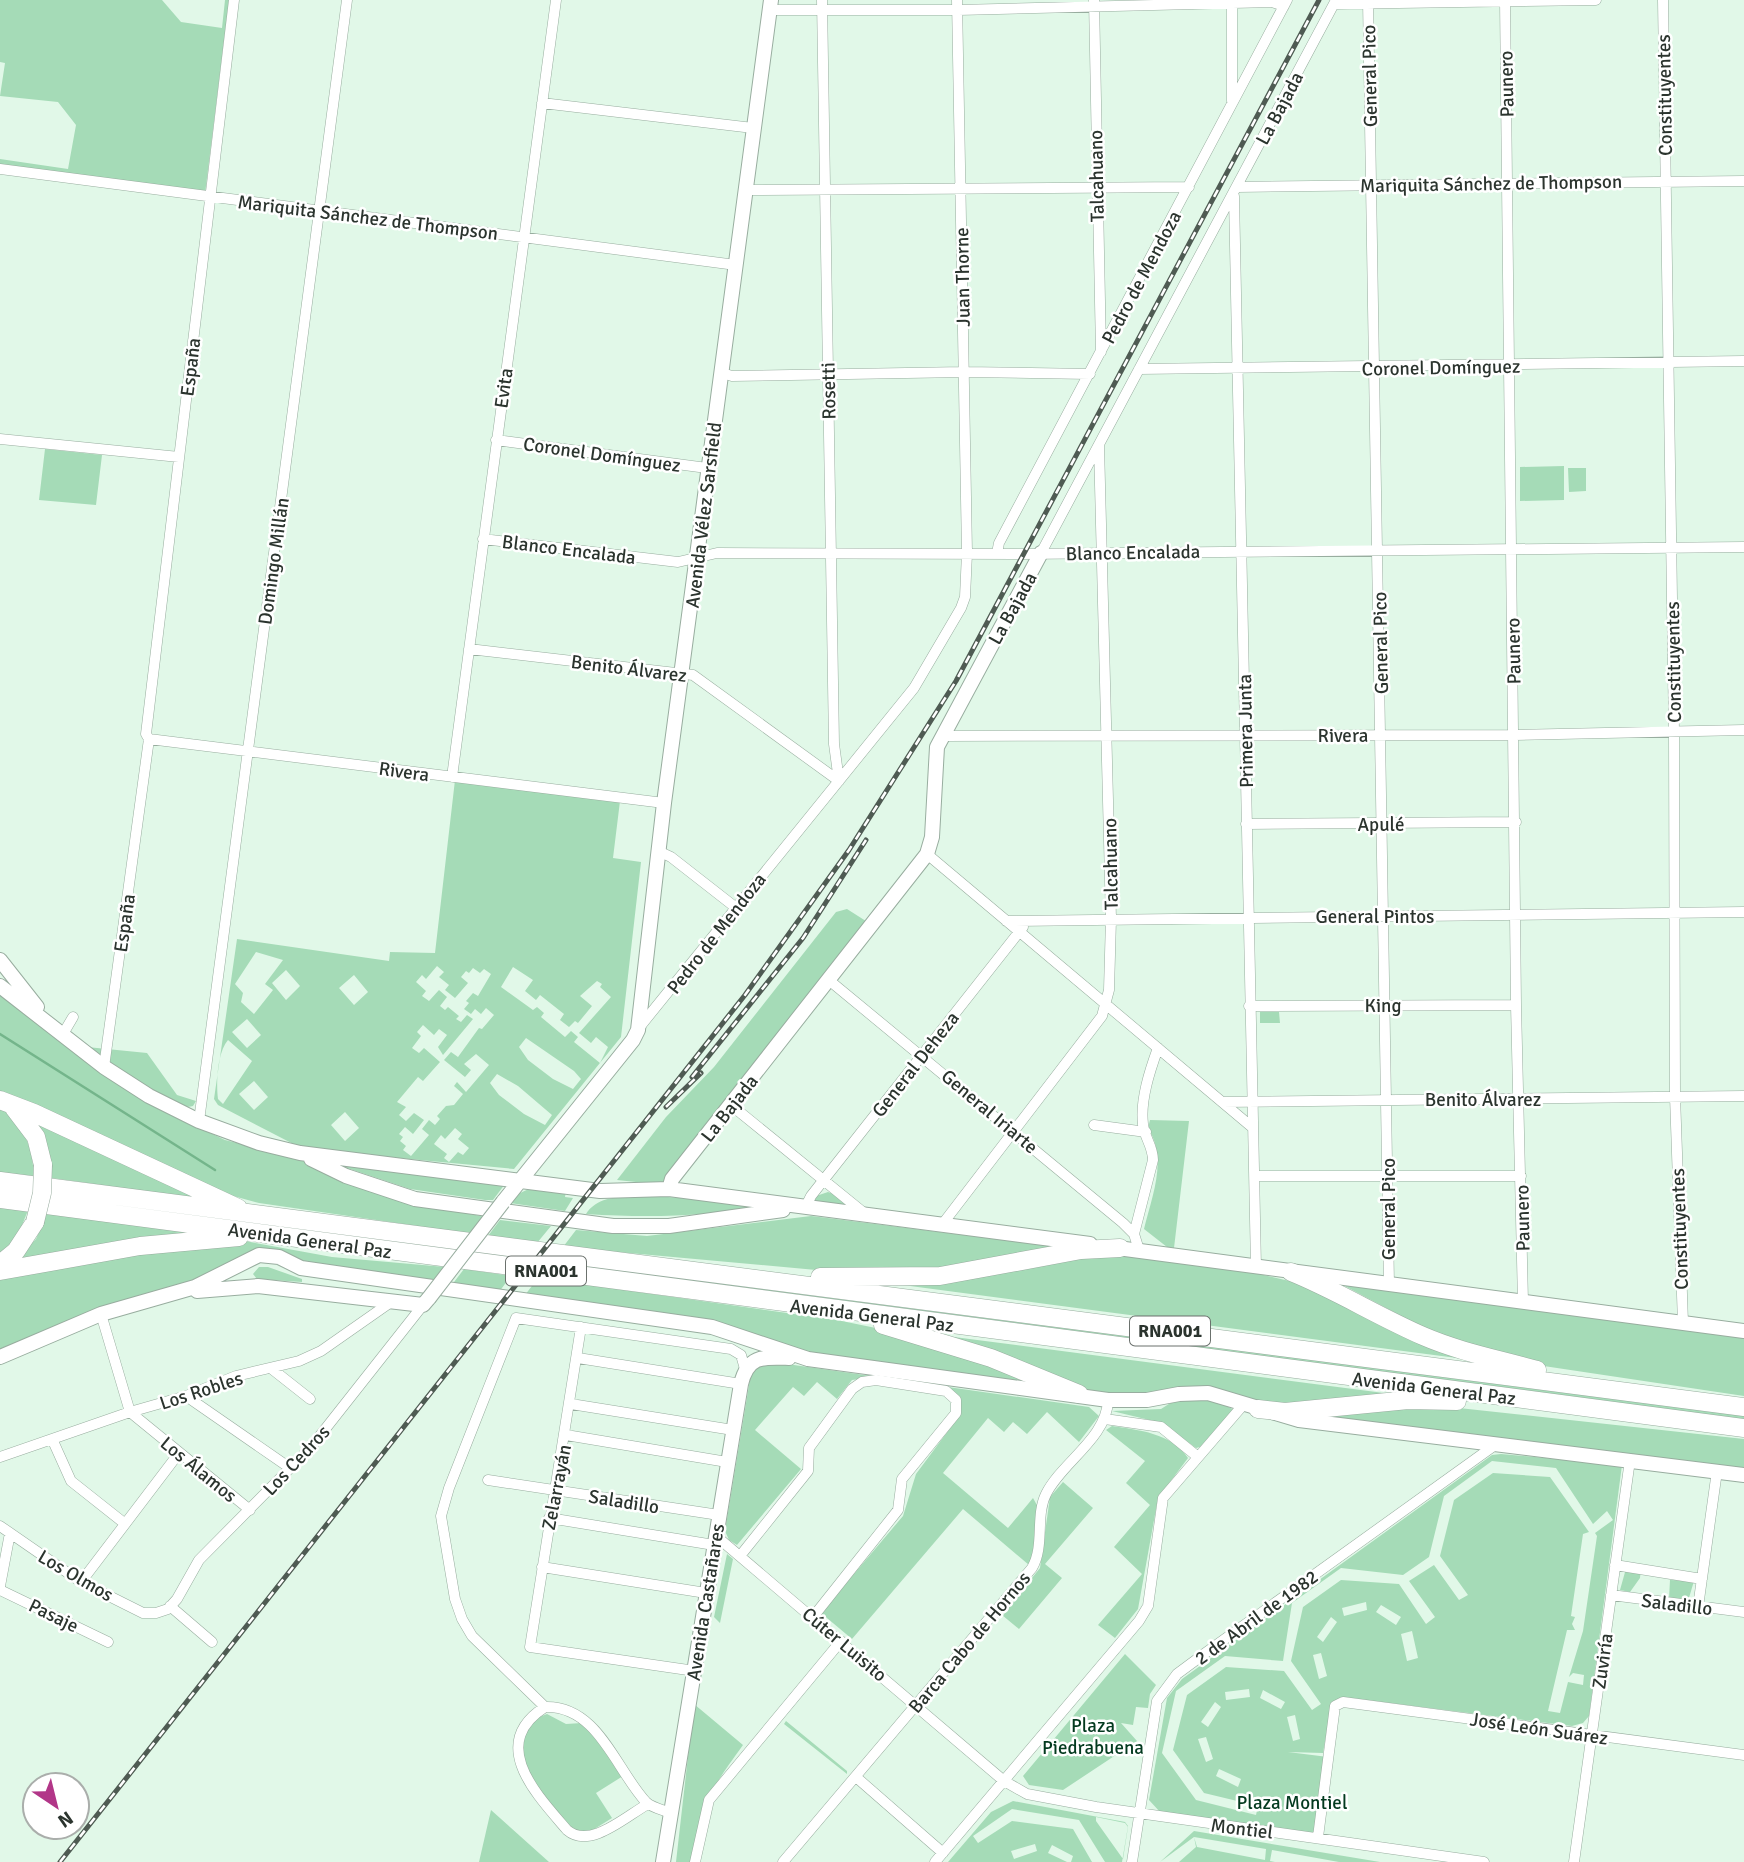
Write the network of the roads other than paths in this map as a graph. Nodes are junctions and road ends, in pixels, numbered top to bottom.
1 (234, 0) edge
2 (347, 0) edge
3 (556, 0) edge
4 (1597, 0) edge
5 (1663, 0) edge
6 (1232, 1) edge
7 (1368, 1) edge
8 (1505, 1) edge
9 (1335, 2) edge
10 (1094, 3) edge
11 (1285, 3) edge
12 (771, 5) edge
13 (822, 5) edge
14 (958, 5) edge
15 (542, 103) junction
16 (1232, 104) junction
17 (753, 128) junction
18 (0, 170) edge
19 (1744, 181) edge
20 (1508, 182) junction
21 (1665, 182) junction
22 (1371, 184) junction
23 (1096, 187) junction
24 (1189, 187) junction
25 (746, 190) junction
26 (960, 190) junction
27 (827, 191) junction
28 (1235, 191) junction
29 (210, 197) junction
30 (320, 210) junction
31 (524, 237) junction
32 (736, 265) junction
33 (1101, 353) junction
34 (1744, 361) edge
35 (1666, 362) junction
36 (1509, 366) junction
37 (1374, 368) junction
38 (1139, 369) junction
39 (1238, 369) junction
40 (964, 372) junction
41 (722, 373) junction
42 (828, 373) junction
43 (1090, 374) junction
44 (0, 439) edge
45 (496, 440) junction
46 (1099, 445) junction
47 (179, 457) junction
48 (707, 468) junction
49 (483, 538) junction
50 (1744, 547) edge
51 (1671, 548) junction
52 (1511, 549) junction
53 (1377, 550) junction
54 (1103, 552) junction
55 (1240, 552) junction
56 (830, 553) junction
57 (967, 553) junction
58 (996, 553) junction
59 (1041, 553) junction
60 (696, 560) junction
61 (469, 649) junction
62 (683, 673) junction
63 (1744, 730) edge
64 (1674, 732) junction
65 (1382, 735) junction
66 (1515, 735) junction
67 (148, 736) junction
68 (943, 736) junction
69 (1107, 736) junction
70 (1246, 736) junction
71 (247, 750) junction
72 (452, 777) junction
73 (839, 781) junction
74 (664, 803) junction
75 (1516, 822) junction
76 (1246, 824) junction
77 (1383, 824) junction
78 (658, 851) junction
79 (927, 854) junction
80 (735, 907) junction
81 (1744, 912) edge
82 (1674, 913) junction
83 (1517, 915) junction
84 (1247, 916) junction
85 (1385, 916) junction
86 (1111, 919) junction
87 (1026, 920) junction
88 (1006, 921) junction
89 (1020, 933) junction
90 (0, 960) edge
91 (830, 981) junction
92 (0, 986) edge
93 (1107, 1004) junction
94 (1385, 1004) junction
95 (1516, 1005) junction
96 (1249, 1006) junction
97 (73, 1017) dead end
98 (59, 1030) junction
99 (638, 1030) junction
100 (1158, 1048) junction
101 (922, 1054) junction
102 (104, 1067) junction
103 (1675, 1096) junction
104 (1744, 1096) edge
105 (1386, 1099) junction
106 (1519, 1099) junction
107 (1251, 1101) junction
108 (4, 1102) edge
109 (1223, 1102) junction
110 (732, 1105) junction
111 (199, 1121) junction
112 (1094, 1125) dead end
113 (1253, 1128) junction
114 (1013, 1130) junction
115 (1146, 1132) junction
116 (300, 1153) junction
117 (1256, 1176) junction
118 (1389, 1176) junction
119 (1521, 1176) junction
120 (520, 1180) junction
121 (824, 1180) junction
122 (0, 1181) edge
123 (669, 1189) junction
124 (0, 1199) edge
125 (803, 1208) junction
126 (247, 1213) junction
127 (870, 1218) junction
128 (941, 1226) junction
129 (271, 1234) junction
130 (1135, 1234) junction
131 (1120, 1248) junction
132 (1139, 1250) junction
133 (249, 1259) junction
134 (0, 1264) edge
135 (1256, 1267) junction
136 (0, 1271) edge
137 (1291, 1272) junction
138 (743, 1276) junction
139 (1389, 1285) junction
140 (258, 1286) junction
141 (178, 1293) junction
142 (426, 1301) junction
143 (391, 1302) junction
144 (1523, 1302) junction
145 (822, 1308) junction
146 (101, 1314) junction
147 (1683, 1323) junction
148 (581, 1327) junction
149 (1744, 1331) edge
150 (0, 1357) edge
151 (578, 1358) junction
152 (808, 1359) junction
153 (272, 1369) junction
154 (743, 1376) junction
155 (1598, 1387) junction
156 (1079, 1394) junction
157 (186, 1396) junction
158 (310, 1399) dead end
159 (1108, 1400) junction
160 (1551, 1403) junction
161 (571, 1404) junction
162 (1251, 1406) junction
163 (1744, 1407) edge
164 (130, 1412) junction
165 (1105, 1419) junction
166 (1744, 1429) edge
167 (733, 1430) junction
168 (566, 1435) junction
169 (52, 1441) junction
170 (1495, 1445) junction
171 (179, 1453) junction
172 (0, 1457) edge
173 (1198, 1457) junction
174 (1630, 1460) junction
175 (727, 1462) junction
176 (290, 1468) junction
177 (1717, 1471) junction
178 (1744, 1475) edge
179 (488, 1480) dead end
180 (553, 1491) junction
181 (250, 1510) junction
182 (719, 1516) junction
183 (549, 1518) junction
184 (124, 1523) junction
185 (0, 1526) edge
186 (10, 1533) junction
187 (715, 1541) junction
188 (740, 1556) junction
189 (1615, 1565) junction
190 (542, 1567) junction
191 (1702, 1579) junction
192 (81, 1581) junction
193 (0, 1588) edge
194 (706, 1593) junction
195 (1611, 1595) junction
196 (170, 1606) junction
197 (1698, 1607) junction
198 (1744, 1612) edge
199 (156, 1614) joint
200 (813, 1617) junction
201 (841, 1641) junction
202 (108, 1642) dead end
203 (212, 1642) dead end
204 (695, 1671) junction
205 (916, 1706) junction
206 (545, 1707) junction
207 (1592, 1735) junction
208 (1744, 1755) edge
209 (856, 1777) junction
210 (1004, 1781) junction
211 (648, 1804) junction
212 (671, 1813) junction
213 (1139, 1813) junction
214 (1318, 1837) junction
215 (943, 1853) junction
216 (663, 1862) edge
217 (695, 1862) edge
218 (783, 1862) edge
219 (935, 1862) edge
220 (1132, 1862) edge
221 (1484, 1862) edge
222 (1574, 1862) edge

1 - 29 street, España
2 - 30 street, Domingo Millán
3 - 15 street, Evita
4 - 8 street
5 - 21 street, Constituyentes
6 - 10 street
6 - 11 street
6 - 16 street
7 - 8 street
7 - 9 street
7 - 22 street, General Pico
8 - 20 street, Paunero
9 - 28 street, La Bajada
10 - 14 street
10 - 23 street, Talcahuano
11 - 16 street, Pedro de Mendoza
12 - 13 street
12 - 17 street, Avenida Vélez Sarsfield
13 - 14 street
13 - 27 street, Rosetti
14 - 26 street, Juan Thorne
15 - 17 street
15 - 31 street, Evita
16 - 24 street, Pedro de Mendoza
17 - 25 street, Avenida Vélez Sarsfield
18 - 29 street, Mariquita Sánchez de Thompson
19 - 21 street, Mariquita Sánchez de Thompson
20 - 21 street, Mariquita Sánchez de Thompson
20 - 22 street, Mariquita Sánchez de Thompson
20 - 36 street, Paunero
21 - 35 street, Constituyentes
22 - 28 street, Mariquita Sánchez de Thompson
22 - 37 street, General Pico
23 - 24 street
23 - 26 street
23 - 33 street, Talcahuano
24 - 33 street, Pedro de Mendoza
25 - 27 street
25 - 32 street, Avenida Vélez Sarsfield
26 - 27 street
26 - 40 street, Juan Thorne
27 - 42 street, Rosetti
28 - 38 street, La Bajada
28 - 39 street, Primera Junta
29 - 30 street, Mariquita Sánchez de Thompson
29 - 47 street, España
30 - 31 street, Mariquita Sánchez de Thompson
30 - 71 street, Domingo Millán
31 - 32 street, Mariquita Sánchez de Thompson
31 - 45 street, Evita
32 - 41 street, Avenida Vélez Sarsfield
33 - 43 street, Pedro de Mendoza
34 - 35 street, Coronel Domínguez
35 - 36 street, Coronel Domínguez
35 - 51 street, Constituyentes
36 - 37 street, Coronel Domínguez
36 - 52 street, Paunero
37 - 39 street, Coronel Domínguez
37 - 53 street, General Pico
38 - 39 street, Coronel Domínguez
38 - 46 street, La Bajada
39 - 55 street, Primera Junta
40 - 42 street
40 - 43 street
40 - 57 street, Juan Thorne
41 - 42 street
41 - 48 street, Avenida Vélez Sarsfield
42 - 56 street, Rosetti
43 - 58 street, Pedro de Mendoza
44 - 47 street
45 - 48 street, Coronel Domínguez
45 - 49 street, Evita
46 - 54 street, Talcahuano
46 - 59 street, La Bajada
47 - 67 street, España
48 - 60 street, Avenida Vélez Sarsfield
49 - 60 street, Blanco Encalada
49 - 61 street, Evita
50 - 51 street, Blanco Encalada
51 - 52 street, Blanco Encalada
51 - 64 street, Constituyentes
52 - 53 street, Blanco Encalada
52 - 66 street, Paunero
53 - 55 street, Blanco Encalada
53 - 65 street, General Pico
54 - 55 street, Blanco Encalada
54 - 59 street, Blanco Encalada
54 - 69 street, Talcahuano
55 - 70 street, Primera Junta
56 - 57 street, Blanco Encalada
56 - 60 street, Blanco Encalada
56 - 73 street, Rosetti
57 - 58 street, Blanco Encalada
57 - 73 street, Pedro de Mendoza
58 - 59 street, Blanco Encalada
59 - 68 street, La Bajada
60 - 62 street, Avenida Vélez Sarsfield
61 - 62 street, Benito Álvarez
61 - 72 street, Evita
62 - 73 street, Benito Álvarez
62 - 74 street, Avenida Vélez Sarsfield
63 - 64 street, Rivera
64 - 66 street, Rivera
64 - 82 street, Constituyentes
65 - 66 street, Rivera
65 - 70 street, Rivera
65 - 77 street, General Pico
66 - 75 street, Paunero
67 - 71 street, Rivera
67 - 102 street, España
68 - 69 street, Rivera
68 - 79 street, La Bajada
69 - 70 street, Rivera
69 - 86 street, Talcahuano
70 - 76 street, Primera Junta
71 - 72 street, Rivera
71 - 111 street, Domingo Millán
72 - 74 street, Rivera
73 - 80 street, Pedro de Mendoza
74 - 78 street, Avenida Vélez Sarsfield
75 - 77 street, Apulé
75 - 83 street, Paunero
76 - 77 street, Apulé
76 - 84 street, Primera Junta
77 - 85 street, General Pico
78 - 80 street
78 - 99 street, Avenida Vélez Sarsfield
79 - 88 street
79 - 91 street, La Bajada
80 - 99 street, Pedro de Mendoza
81 - 82 street, General Pintos
82 - 83 street, General Pintos
82 - 103 street, Constituyentes
83 - 85 street, General Pintos
83 - 95 street, Paunero
84 - 85 street, General Pintos
84 - 86 street, General Pintos
84 - 96 street, Primera Junta
85 - 94 street, General Pico
86 - 87 street, General Pintos
86 - 93 street, Talcahuano
87 - 88 street, General Pintos
87 - 89 street, General Deheza
88 - 89 street
89 - 93 street
89 - 101 street, General Deheza
90 - 98 street
91 - 101 street, General Iriarte
91 - 110 street, La Bajada
92 - 98 street
93 - 100 street
93 - 114 street, Talcahuano
94 - 95 street, King
94 - 96 street, King
94 - 105 street, General Pico
95 - 106 street, Paunero
96 - 107 street, Primera Junta
97 - 98 street
98 - 102 street
99 - 120 street, Pedro de Mendoza
100 - 109 street
100 - 115 street
101 - 114 street, General Iriarte
101 - 121 street, General Deheza
102 - 111 street
103 - 104 street, Benito Álvarez
103 - 106 street, Benito Álvarez
103 - 147 street, Constituyentes
105 - 106 street, Benito Álvarez
105 - 107 street, Benito Álvarez
105 - 118 street, General Pico
106 - 119 street, Paunero
107 - 109 street, Benito Álvarez
107 - 113 street, Primera Junta
108 - 126 highway
108 - 134 highway, bridge
109 - 113 street
110 - 121 street
110 - 123 street, La Bajada
111 - 116 street
112 - 115 street
113 - 117 street, Primera Junta
114 - 128 street, Talcahuano
114 - 130 street, General Iriarte
115 - 130 street
116 - 120 street
116 - 125 street
117 - 118 street
117 - 135 street, Primera Junta
118 - 119 street
118 - 139 street, General Pico
119 - 144 street, Paunero
120 - 123 street
120 - 142 street, Pedro de Mendoza, bridge
121 - 125 street, General Deheza
121 - 127 street
122 - 126 highway, Avenida General Paz / RNA001
123 - 125 street
124 - 129 highway, Avenida General Paz / RNA001
125 - 127 street
126 - 138 highway, Avenida General Paz / RNA001
127 - 128 street
128 - 131 street
129 - 136 highway
129 - 145 highway, Avenida General Paz / RNA001
130 - 132 street
131 - 132 street
131 - 138 highway
132 - 135 street
133 - 140 street
133 - 141 street, Avenida General Paz
133 - 152 street, Avenida General Paz
135 - 137 street
137 - 139 street
137 - 155 highway
138 - 155 highway, Avenida General Paz / RNA001
139 - 144 street
140 - 141 street, Avenida General Paz
140 - 143 street, Avenida General Paz
141 - 146 street, Avenida General Paz
142 - 143 street, Avenida General Paz
142 - 176 street, Los Cedros
143 - 153 street, Los Robles
144 - 147 street
145 - 156 highway
145 - 160 highway, Avenida General Paz / RNA001
146 - 150 street, Avenida General Paz
146 - 164 street
147 - 149 street
148 - 151 street, Zelarrayán
148 - 154 street
148 - 206 street
151 - 154 street
151 - 161 street, Zelarrayán
152 - 154 street, Avenida General Paz
152 - 156 street, Avenida General Paz
153 - 157 street, Los Robles
153 - 158 street
154 - 167 street, Avenida Castañares
155 - 163 highway, Avenida General Paz / RNA001
156 - 159 street, Avenida General Paz
157 - 164 street, Los Robles
157 - 176 street
159 - 162 street, Avenida General Paz
159 - 165 street, Barca Cabo de Hornos
160 - 162 highway
160 - 166 highway, Avenida General Paz / RNA001
161 - 167 street
161 - 168 street, Zelarrayán
162 - 170 street, Avenida General Paz
162 - 173 street
164 - 169 street, Los Robles
164 - 171 street, Los Álamos
165 - 173 street
165 - 205 street, Barca Cabo de Hornos
167 - 175 street, Avenida Castañares
168 - 175 street
168 - 180 street, Zelarrayán
169 - 172 street, Los Robles
169 - 184 street
170 - 174 street, Avenida General Paz
170 - 213 street, 2 de Abril de 1982
171 - 181 street, Los Álamos
171 - 184 street
173 - 210 street
174 - 177 street, Avenida General Paz
174 - 189 street, Zuviría
175 - 182 street, Avenida Castañares
176 - 181 street, Los Cedros
177 - 178 street, Avenida General Paz
177 - 191 street
179 - 180 street, Saladillo
180 - 182 street, Saladillo
180 - 183 street, Zelarrayán
181 - 196 street, Los Cedros
182 - 187 street, Avenida Castañares
183 - 187 street
183 - 190 street, Zelarrayán
184 - 192 street
185 - 186 street, Los Olmos
186 - 192 street, Los Olmos
186 - 193 street
187 - 188 street, Cúter Luisito
187 - 194 street, Avenida Castañares
188 - 200 street, Cúter Luisito
188 - 200 street
189 - 191 street
189 - 195 street, Zuviría
190 - 194 street
190 - 204 street, Zelarrayán
191 - 197 street
192 - 199 street, Los Olmos
193 - 202 street, Pasaje
194 - 204 street, Avenida Castañares
195 - 197 street, Saladillo
195 - 207 street, Zuviría
196 - 199 street, Los Cedros
196 - 203 street
197 - 198 street, Saladillo
200 - 201 street, Cúter Luisito
201 - 205 street, Cúter Luisito
201 - 217 street
204 - 212 street, Avenida Castañares
205 - 209 street, Barca Cabo de Hornos
205 - 210 street, Cúter Luisito
206 - 211 street
206 - 211 street
207 - 208 street, José León Suárez
207 - 214 street, José León Suárez
207 - 222 street, Zuviría
209 - 215 street
209 - 218 street, Barca Cabo de Hornos
210 - 213 street, Montiel
210 - 215 street
211 - 212 street
212 - 216 street, Avenida Castañares
213 - 214 street, Montiel
213 - 220 street, 2 de Abril de 1982
214 - 221 street, Montiel
215 - 219 street

